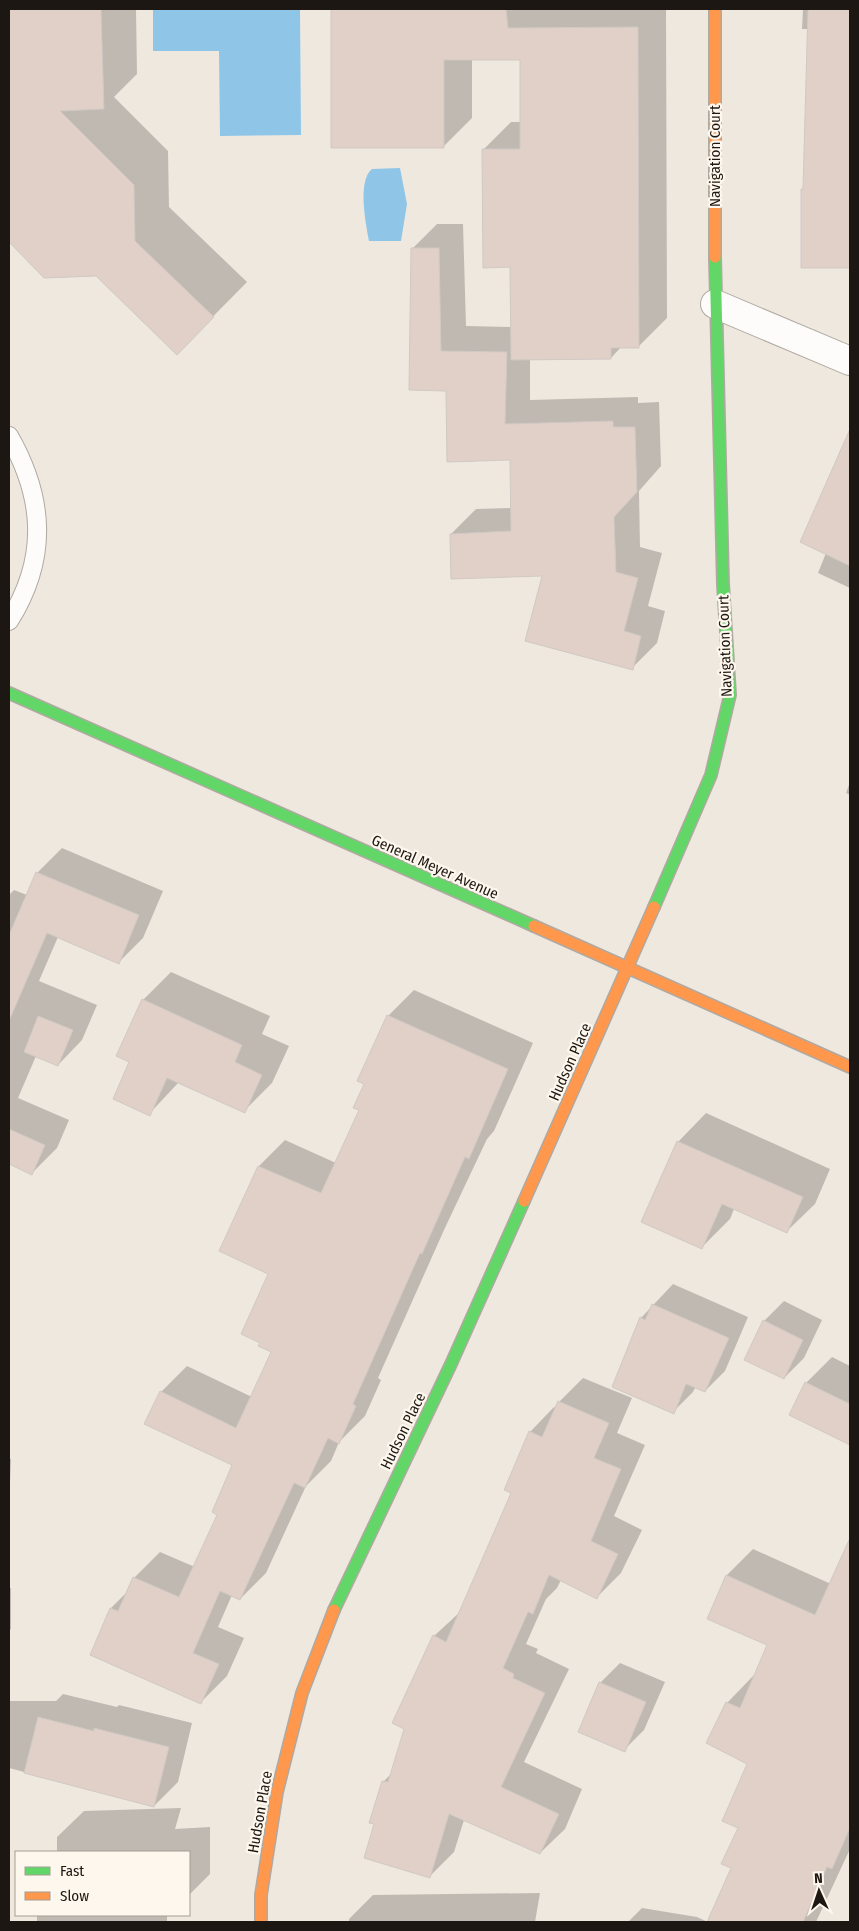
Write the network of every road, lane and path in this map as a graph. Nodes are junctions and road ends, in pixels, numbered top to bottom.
1 (715, 9) edge
2 (715, 304) junction
3 (850, 361) edge
4 (9, 436) edge
5 (9, 621) edge
6 (9, 693) edge
7 (628, 969) junction
8 (850, 1067) edge
9 (261, 1922) edge

1 - 2 street, Navigation Court
2 - 3 street
2 - 7 street, Navigation Court
4 - 5 lane
6 - 7 street, General Meyer Avenue
7 - 8 street, General Meyer Avenue
7 - 9 street, Hudson Place

